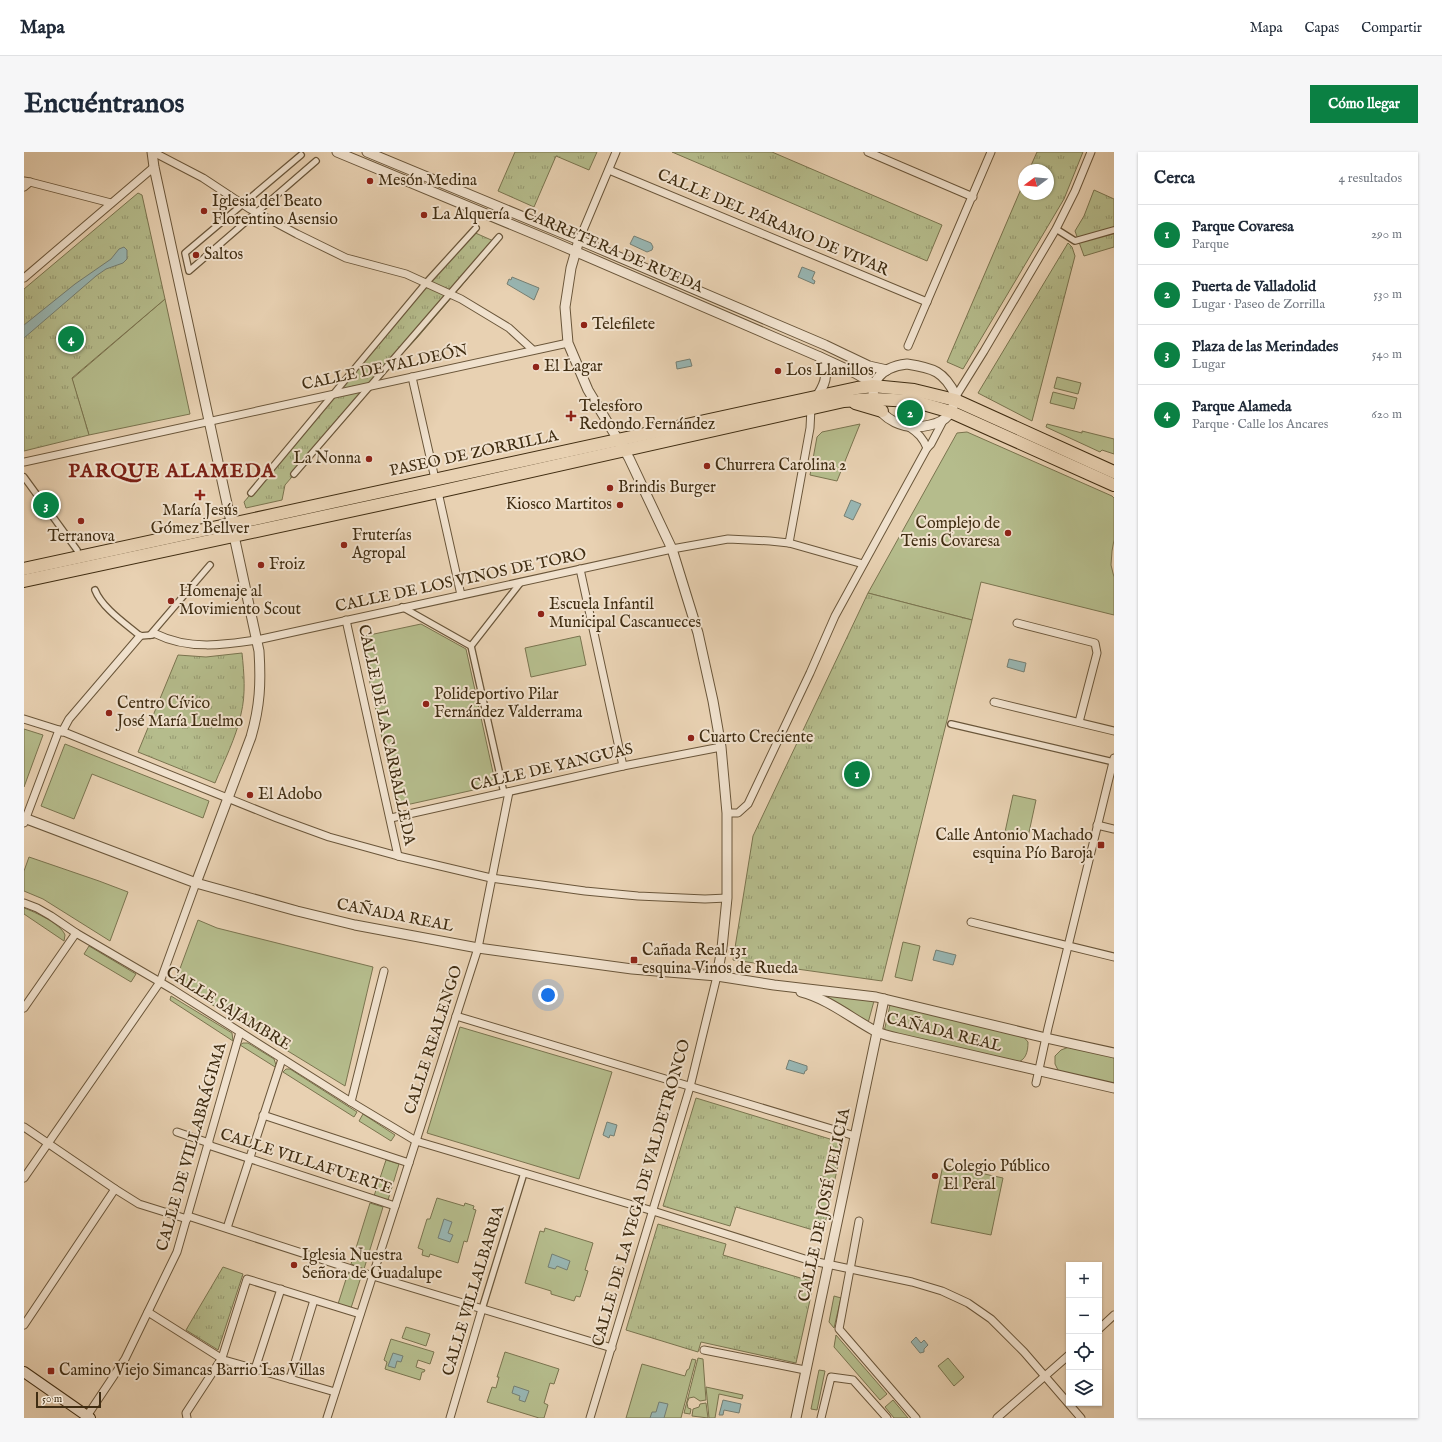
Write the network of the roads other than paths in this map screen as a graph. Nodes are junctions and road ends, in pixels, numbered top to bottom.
1 (153, 152) edge
2 (337, 152) edge
3 (367, 152) edge
4 (616, 152) edge
5 (868, 152) edge
6 (991, 152) edge
7 (1091, 152) edge
8 (301, 155) dead end
9 (316, 161) dead end
10 (154, 167) junction
11 (609, 170) junction
12 (26, 184) edge
13 (973, 197) junction
14 (111, 204) junction
15 (242, 204) junction
16 (256, 213) junction
17 (476, 228) dead end
18 (1056, 229) junction
19 (1114, 230) edge
20 (499, 237) dead end
21 (579, 240) junction
22 (575, 251) junction
23 (24, 278) edge
24 (426, 283) junction
25 (450, 294) junction
26 (927, 302) junction
27 (568, 343) junction
28 (908, 346) dead end
29 (533, 350) junction
30 (820, 357) junction
31 (887, 370) junction
32 (412, 377) junction
33 (965, 380) junction
34 (950, 384) junction
35 (370, 386) junction
36 (874, 390) junction
37 (336, 393) junction
38 (818, 395) junction
39 (844, 401) junction
40 (951, 407) junction
41 (811, 408) junction
42 (882, 412) junction
43 (208, 421) junction
44 (909, 427) junction
45 (618, 439) junction
46 (927, 448) junction
47 (625, 450) junction
48 (24, 462) edge
49 (1114, 472) edge
50 (294, 474) dead end
51 (24, 477) edge
52 (435, 479) junction
53 (1114, 485) edge
54 (438, 492) junction
55 (251, 493) dead end
56 (232, 530) junction
57 (789, 543) junction
58 (672, 549) junction
59 (77, 550) dead end
60 (863, 564) junction
61 (210, 565) dead end
62 (24, 569) edge
63 (580, 569) junction
64 (24, 581) edge
65 (521, 582) junction
66 (95, 590) dead end
67 (461, 595) junction
68 (402, 607) junction
69 (346, 620) junction
70 (1017, 623) dead end
71 (153, 635) junction
72 (140, 636) junction
73 (257, 640) junction
74 (471, 646) junction
75 (994, 702) dead end
76 (24, 720) edge
77 (1079, 722) junction
78 (951, 724) dead end
79 (61, 731) junction
80 (1114, 731) edge
81 (720, 747) junction
82 (1114, 761) edge
83 (623, 766) junction
84 (507, 792) junction
85 (228, 799) junction
86 (727, 814) junction
87 (391, 818) junction
88 (25, 820) edge
89 (1097, 825) junction
90 (1114, 829) edge
91 (398, 856) junction
92 (491, 878) junction
93 (196, 883) junction
94 (726, 898) junction
95 (24, 903) edge
96 (971, 922) dead end
97 (76, 933) junction
98 (1068, 946) junction
99 (478, 948) junction
100 (1114, 957) edge
101 (384, 971) dead end
102 (717, 976) junction
103 (160, 982) junction
104 (774, 985) junction
105 (884, 999) junction
106 (24, 1008) edge
107 (456, 1016) junction
108 (240, 1032) junction
109 (877, 1032) junction
110 (1046, 1038) junction
111 (1114, 1052) edge
112 (282, 1059) junction
113 (1038, 1072) junction
114 (1036, 1083) dead end
115 (690, 1087) junction
116 (1114, 1088) edge
117 (351, 1102) junction
118 (263, 1115) junction
119 (24, 1127) edge
120 (177, 1132) dead end
121 (855, 1136) junction
122 (416, 1141) junction
123 (48, 1143) junction
124 (208, 1144) junction
125 (249, 1159) junction
126 (408, 1163) junction
127 (524, 1173) junction
128 (24, 1178) edge
129 (115, 1189) junction
130 (395, 1206) junction
131 (654, 1211) junction
132 (188, 1218) junction
133 (859, 1221) dead end
134 (227, 1228) junction
135 (828, 1264) junction
136 (850, 1269) junction
137 (372, 1276) junction
138 (280, 1289) junction
139 (314, 1300) junction
140 (482, 1309) junction
141 (148, 1312) junction
142 (360, 1314) junction
143 (1113, 1318) edge
144 (24, 1325) edge
145 (1102, 1327) edge
146 (612, 1348) junction
147 (704, 1350) dead end
148 (222, 1358) junction
149 (1066, 1358) edge
150 (255, 1369) junction
151 (805, 1370) junction
152 (24, 1372) edge
153 (1045, 1376) junction
154 (290, 1379) junction
155 (335, 1392) junction
156 (89, 1417) edge
157 (187, 1418) edge
158 (327, 1418) edge
159 (450, 1418) edge
160 (590, 1418) edge
161 (796, 1418) edge
162 (821, 1418) edge
163 (887, 1418) edge
164 (916, 1418) edge
165 (997, 1418) edge
166 (1081, 1418) edge

1 - 10 street
1 - 15 street
2 - 22 street, CARRETERA DE RUEDA
3 - 21 street, CARRETERA DE RUEDA
4 - 11 street
5 - 13 street
6 - 13 street
7 - 18 street
8 - 15 street
9 - 16 street
10 - 14 street
10 - 43 street
11 - 21 street
11 - 26 street, CALLE DEL PÁRAMO DE VIVAR
12 - 14 street
13 - 26 street
14 - 23 street
15 - 16 street
15 - 16 street
16 - 24 street
17 - 24 street
18 - 19 street
18 - 33 street
20 - 25 street
21 - 22 street
21 - 31 street, CARRETERA DE RUEDA
22 - 27 street
22 - 30 street, CARRETERA DE RUEDA
24 - 25 street
24 - 37 street
25 - 29 street
25 - 35 street
26 - 28 street
27 - 29 street, CALLE DE VALDEÓN
27 - 45 street
29 - 32 street, CALLE DE VALDEÓN
30 - 36 street, CARRETERA DE RUEDA
30 - 38 street
31 - 34 street
31 - 36 street
32 - 35 street, CALLE DE VALDEÓN
32 - 52 street
33 - 34 street
33 - 40 street
34 - 40 street
35 - 37 street, CALLE DE VALDEÓN
35 - 50 street
36 - 38 main road, PASEO DE ZORRILLA
36 - 39 main road, PASEO DE ZORRILLA
36 - 40 main road, PASEO DE ZORRILLA
36 - 42 street
37 - 43 street, CALLE DE VALDEÓN
37 - 55 street
38 - 45 main road, PASEO DE ZORRILLA
39 - 41 main road, PASEO DE ZORRILLA
39 - 42 main road
40 - 44 street
40 - 46 street
40 - 49 main road
40 - 53 main road
41 - 47 main road, PASEO DE ZORRILLA
41 - 57 street
42 - 44 street
43 - 48 street, CALLE DE VALDEÓN
43 - 56 street
44 - 46 street
45 - 47 street
45 - 52 main road, PASEO DE ZORRILLA
46 - 60 street
47 - 54 main road, PASEO DE ZORRILLA
47 - 58 street
51 - 59 street
52 - 56 main road, PASEO DE ZORRILLA
54 - 56 main road, PASEO DE ZORRILLA
54 - 67 street
56 - 62 main road, PASEO DE ZORRILLA
56 - 64 main road, PASEO DE ZORRILLA
56 - 73 street
57 - 58 street, CALLE DE LOS VINOS DE TORO
57 - 60 street, CALLE DE LOS VINOS DE TORO
58 - 63 street, CALLE DE LOS VINOS DE TORO
58 - 81 street
60 - 86 street
61 - 71 street
63 - 65 street, CALLE DE LOS VINOS DE TORO
63 - 83 street
65 - 67 street, CALLE DE LOS VINOS DE TORO
65 - 74 street
66 - 72 street
67 - 68 street, CALLE DE LOS VINOS DE TORO
68 - 69 street, CALLE DE LOS VINOS DE TORO
68 - 74 street
69 - 73 street, CALLE DE LOS VINOS DE TORO
69 - 87 street, CALLE DE LA CARBALLEDA
70 - 77 street
71 - 72 street
71 - 73 street, CALLE DE LOS VINOS DE TORO
72 - 79 street
73 - 85 street
74 - 84 street
75 - 77 street
76 - 79 street
77 - 80 street
78 - 82 street
79 - 85 street
79 - 88 street
81 - 83 street, CALLE DE YANGUAS
81 - 86 street
82 - 89 street
83 - 84 street, CALLE DE YANGUAS
84 - 87 street, CALLE DE YANGUAS
84 - 92 street, CALLE REALENGO
85 - 91 street
85 - 93 street
86 - 94 street
87 - 91 street, CALLE DE LA CARBALLEDA
88 - 93 street, CAÑADA REAL
89 - 90 street
89 - 98 street
91 - 92 street
92 - 94 street
92 - 99 street, CALLE REALENGO
93 - 99 street, CAÑADA REAL
93 - 103 street
94 - 102 street
95 - 97 street, CALLE SAJAMBRE
96 - 98 street
97 - 103 street, CALLE SAJAMBRE
97 - 106 street
98 - 100 street
98 - 110 street
99 - 102 street, CAÑADA REAL
99 - 107 street, CALLE REALENGO
101 - 117 street
102 - 104 street, CAÑADA REAL
102 - 115 street, CALLE DE LA VEGA DE VALDETRONCO
103 - 108 street, CALLE SAJAMBRE
103 - 123 street
104 - 105 street, CAÑADA REAL
104 - 109 street, CAÑADA REAL
105 - 109 street, CALLE DE JOSÉ VELICIA
105 - 110 street, CAÑADA REAL
107 - 115 street
107 - 122 street, CALLE REALENGO
108 - 112 street, CALLE SAJAMBRE
108 - 124 street, CALLE DE VILLABRÁGIMA
109 - 113 street, CAÑADA REAL
109 - 121 street, CALLE DE JOSÉ VELICIA
110 - 111 street, CAÑADA REAL
110 - 113 street
112 - 117 street, CALLE SAJAMBRE
112 - 118 street
113 - 114 street
113 - 116 street, CAÑADA REAL
115 - 121 street
115 - 131 street, CALLE DE LA VEGA DE VALDETRONCO
117 - 122 street, CALLE SAJAMBRE
118 - 125 street
118 - 126 street
119 - 123 street
120 - 124 street, CALLE VILLAFUERTE
121 - 135 street, CALLE DE JOSÉ VELICIA
122 - 126 street, CALLE REALENGO
122 - 127 street, CALLE SAJAMBRE
123 - 128 street
123 - 129 street
124 - 125 street, CALLE VILLAFUERTE
124 - 132 street, CALLE DE VILLABRÁGIMA
125 - 130 street, CALLE VILLAFUERTE
125 - 134 street
126 - 130 street, CALLE REALENGO
127 - 131 street, CALLE SAJAMBRE
127 - 140 street, CALLE VILLALBARBA
129 - 132 street
129 - 144 street
130 - 137 street, CALLE REALENGO
131 - 135 street, CALLE SAJAMBRE
131 - 146 street, CALLE DE LA VEGA DE VALDETRONCO
132 - 134 street
132 - 141 street, CALLE DE VILLABRÁGIMA
133 - 136 street
134 - 137 street
135 - 136 street, CALLE SAJAMBRE
135 - 151 street, CALLE DE JOSÉ VELICIA
136 - 153 street, CALLE SAJAMBRE
136 - 164 street
137 - 140 street
137 - 142 street, CALLE REALENGO
138 - 139 street
138 - 148 street
138 - 150 street
139 - 142 street
139 - 154 street
140 - 146 street
140 - 159 street, CALLE VILLALBARBA
141 - 148 street
141 - 156 street, CALLE DE VILLABRÁGIMA
142 - 155 street, CALLE REALENGO
143 - 145 street
146 - 160 street, CALLE DE LA VEGA DE VALDETRONCO
147 - 151 street
148 - 150 street
148 - 157 street
149 - 153 street
150 - 154 street
151 - 161 street, CALLE DE JOSÉ VELICIA
152 - 156 main road
153 - 165 street
153 - 166 street, CALLE SAJAMBRE
154 - 155 street
155 - 158 street, CALLE REALENGO
162 - 163 street

